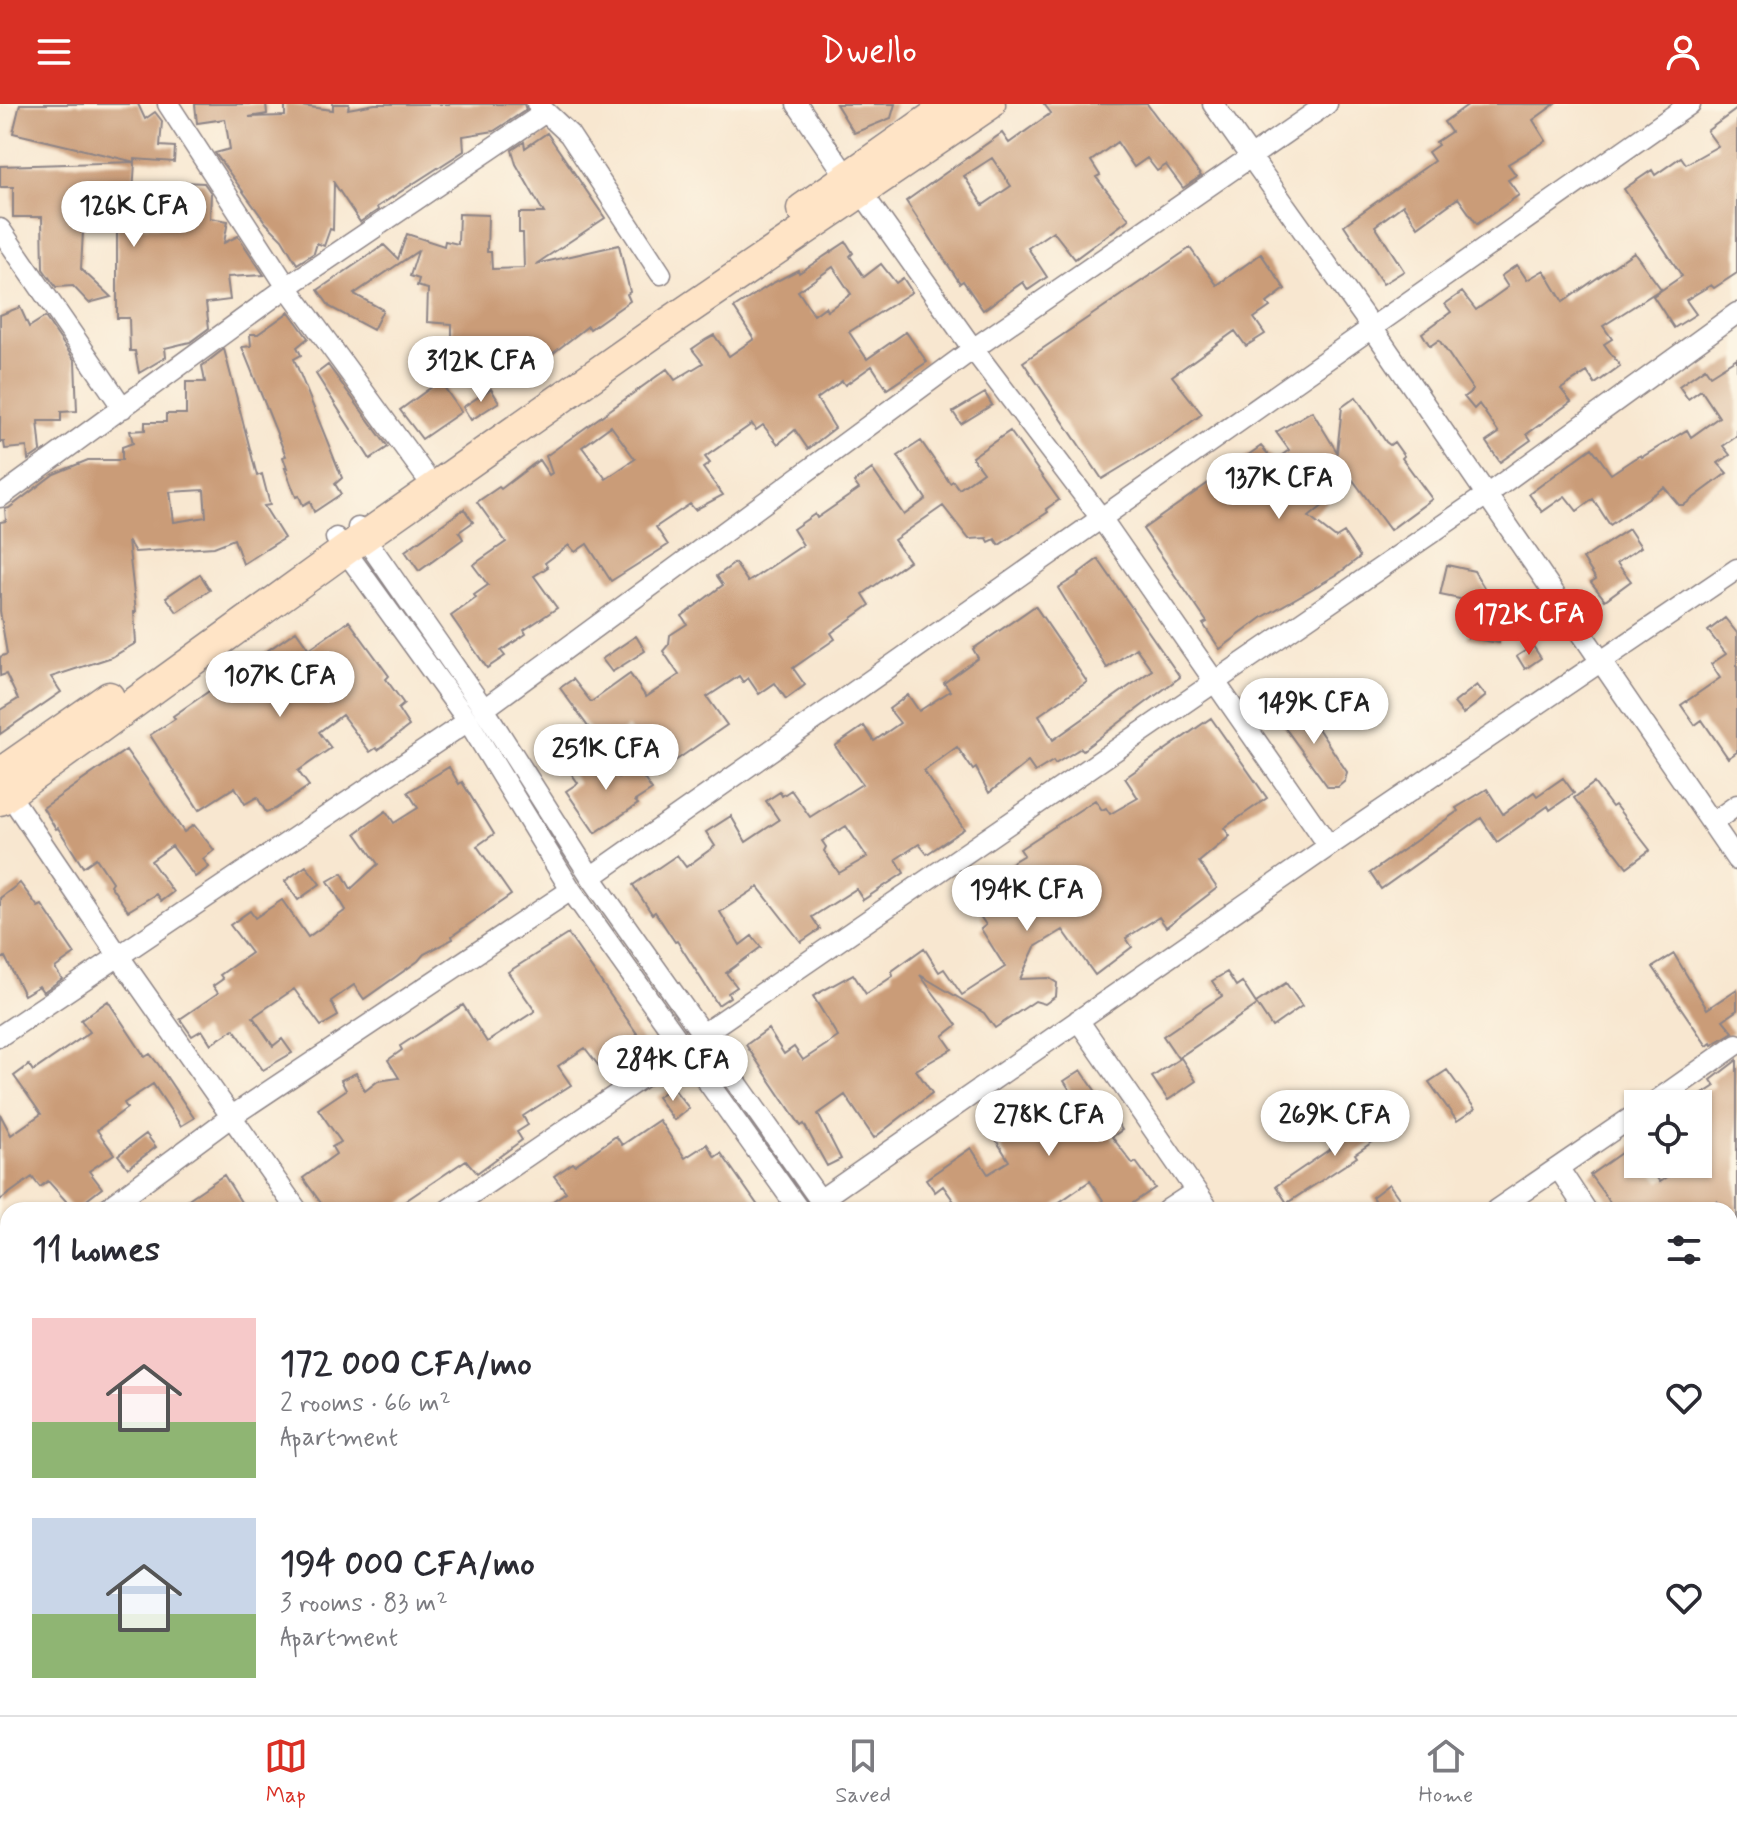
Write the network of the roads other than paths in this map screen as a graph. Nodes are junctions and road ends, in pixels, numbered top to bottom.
1 (797, 104) edge
2 (951, 104) edge
3 (990, 104) edge
4 (1213, 104) edge
5 (1327, 104) edge
6 (1690, 104) edge
7 (171, 105) edge
8 (540, 108) edge
9 (1250, 158) junction
10 (855, 185) junction
11 (0, 229) edge
12 (661, 274) dead end
13 (287, 287) junction
14 (1737, 313) edge
15 (1373, 329) junction
16 (973, 349) junction
17 (123, 408) junction
18 (424, 474) junction
19 (1485, 496) junction
20 (0, 497) edge
21 (1101, 518) junction
22 (350, 538) junction
23 (1737, 569) edge
24 (1600, 663) junction
25 (1214, 682) junction
26 (476, 715) junction
27 (3, 789) edge
28 (1737, 805) edge
29 (1712, 823) junction
30 (1329, 846) junction
31 (1737, 860) edge
32 (591, 877) junction
33 (571, 890) junction
34 (118, 955) junction
35 (1078, 1020) junction
36 (703, 1034) junction
37 (0, 1036) edge
38 (1737, 1044) edge
39 (685, 1048) junction
40 (1672, 1090) edge
41 (232, 1116) junction
42 (1624, 1123) edge
43 (1559, 1169) junction
44 (1196, 1191) junction
45 (116, 1202) edge
46 (291, 1202) edge
47 (460, 1202) edge
48 (793, 1202) edge
49 (821, 1202) edge
50 (827, 1202) edge
51 (1179, 1202) edge
52 (1204, 1202) edge
53 (1508, 1202) edge
54 (1581, 1202) edge

1 - 10 street
2 - 10 street
3 - 10 street
4 - 9 street
5 - 9 street
6 - 15 street
7 - 13 street
8 - 12 street
8 - 13 street
9 - 15 street
9 - 16 street
10 - 16 street
10 - 18 street
10 - 22 street
11 - 17 street
13 - 17 street
13 - 18 street
14 - 19 street
15 - 19 street
15 - 21 street
16 - 21 street
16 - 26 street
17 - 20 street
18 - 22 street
19 - 24 street
19 - 25 street
21 - 25 street
21 - 32 street
22 - 26 street
22 - 27 street
23 - 24 street
24 - 29 street
24 - 30 street
25 - 30 street
25 - 36 street
26 - 32 street
26 - 33 street
26 - 34 street
27 - 34 street
28 - 29 street
29 - 31 street
30 - 35 street
32 - 36 street
33 - 39 street
33 - 41 street
34 - 37 street
34 - 41 street
35 - 44 street
35 - 50 street
36 - 49 street
38 - 40 street
39 - 47 street
39 - 48 street
41 - 45 street
41 - 46 street
42 - 43 street
43 - 53 street
43 - 54 street
44 - 51 street
44 - 52 street

